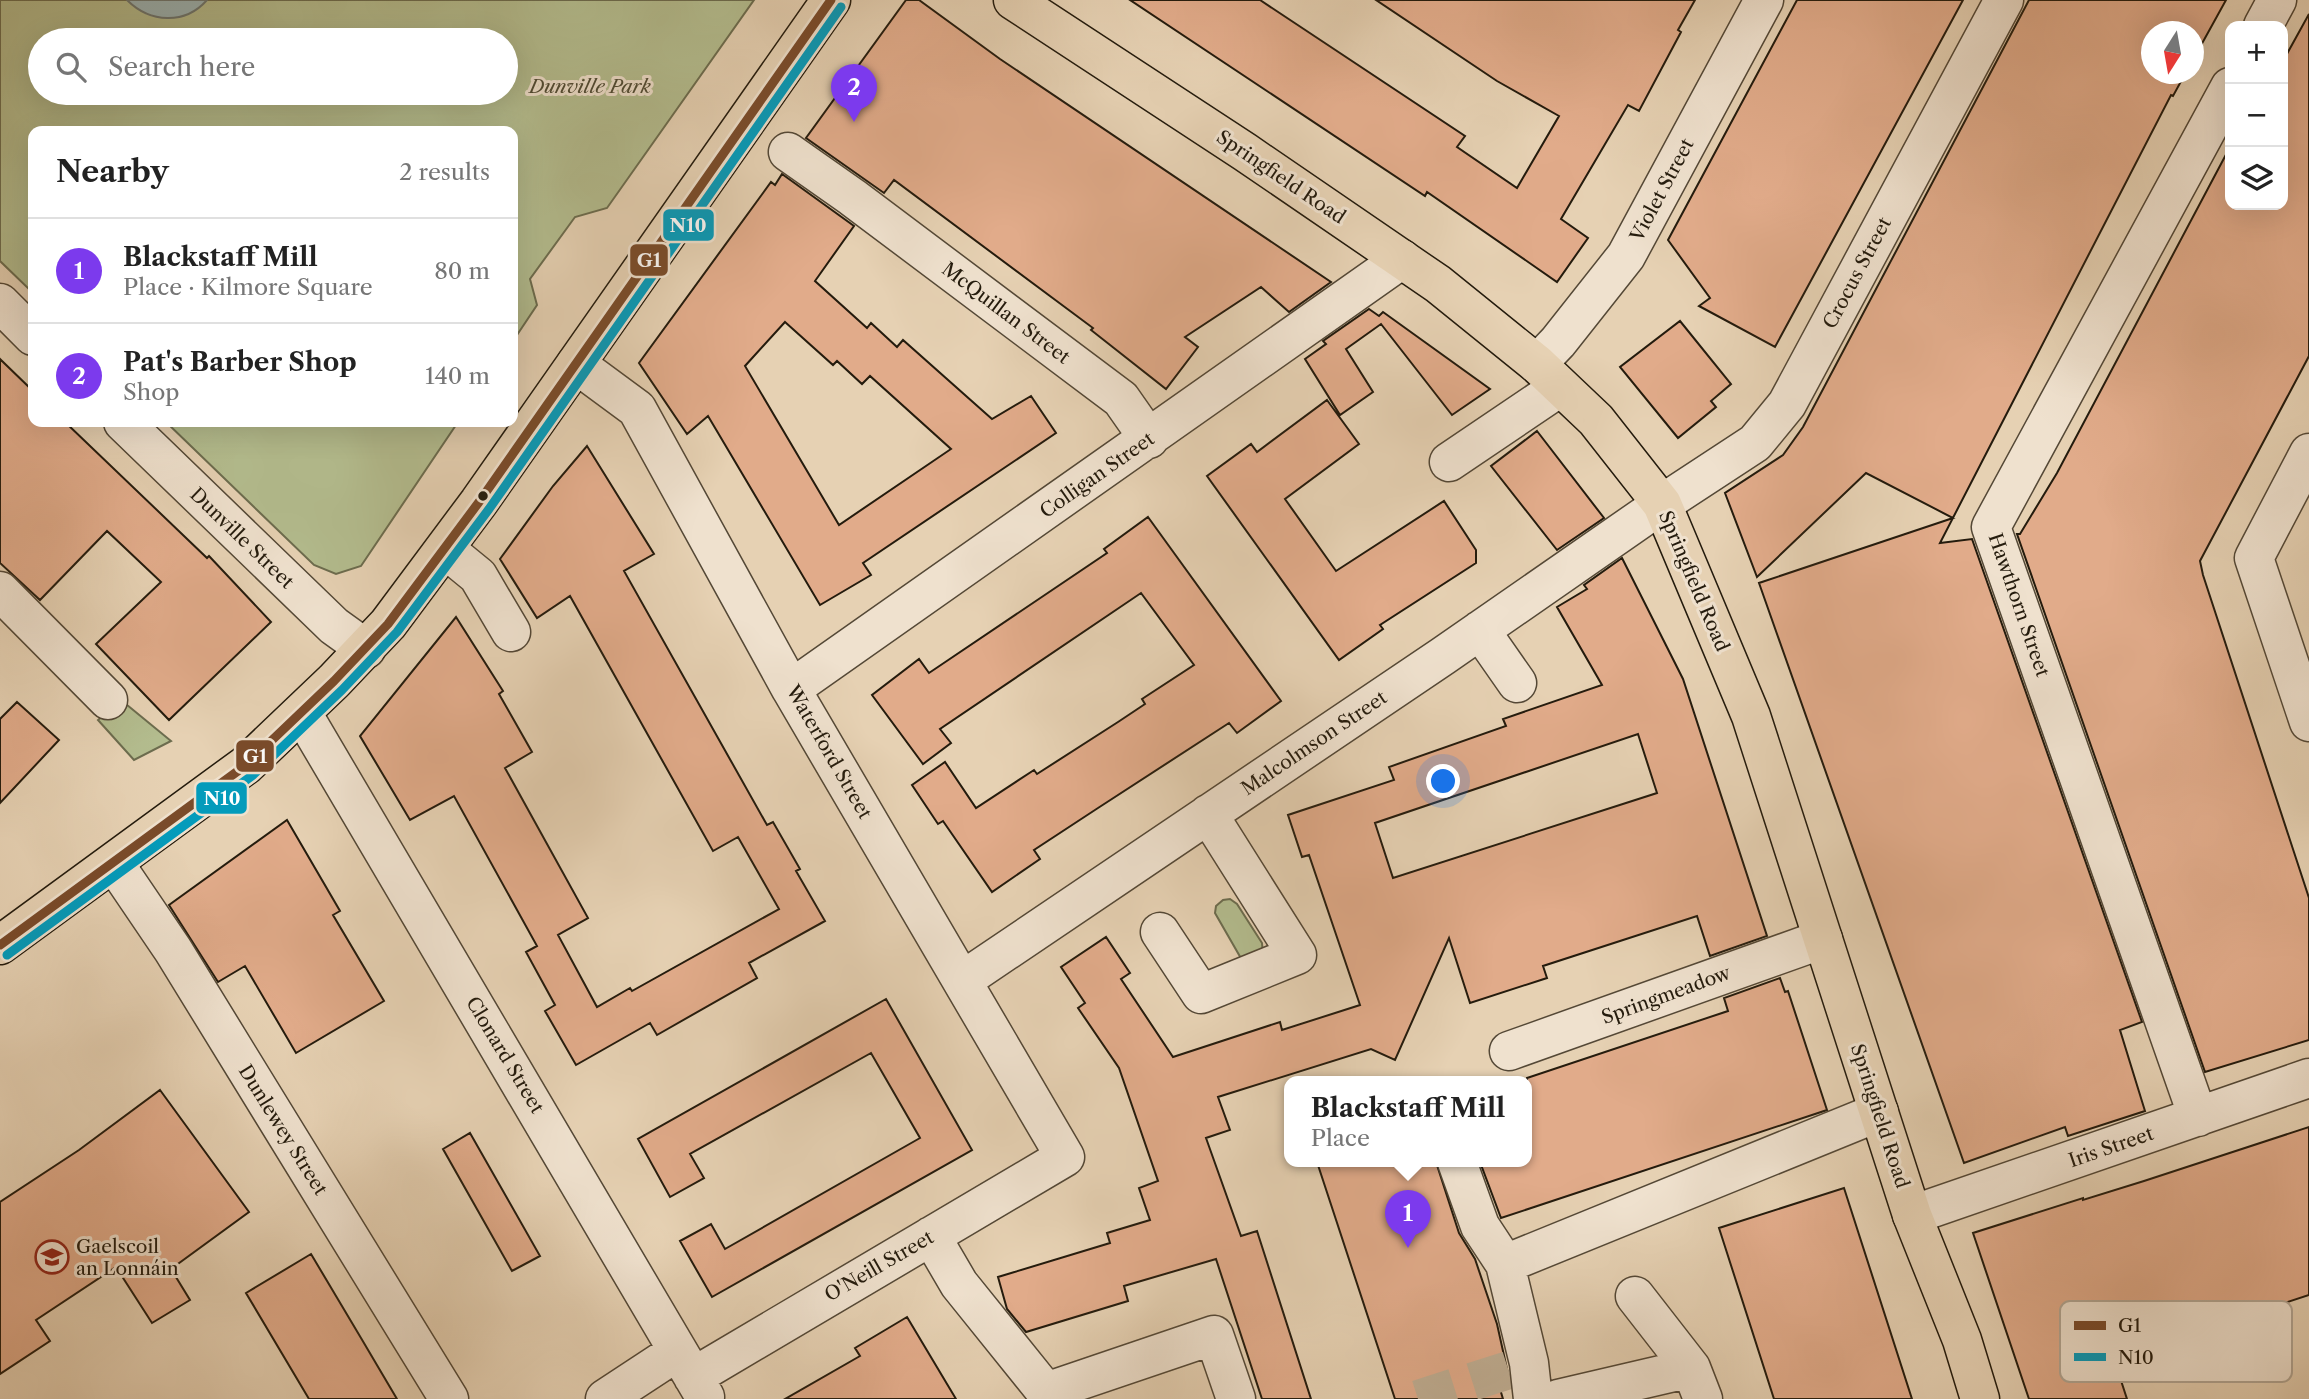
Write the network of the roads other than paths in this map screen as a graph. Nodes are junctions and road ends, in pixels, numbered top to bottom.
1 (831, 0) edge
2 (1013, 0) edge
3 (1764, 0) edge
4 (2004, 0) edge
5 (2277, 0) edge
6 (2266, 21) edge
7 (2225, 96) edge
8 (788, 152) dead end
9 (1402, 259) junction
10 (0, 303) edge
11 (28, 330) edge
12 (576, 363) junction
13 (1549, 376) junction
14 (127, 427) edge
15 (1149, 439) junction
16 (2309, 453) edge
17 (1449, 461) dead end
18 (1662, 504) junction
19 (445, 548) junction
20 (4, 604) edge
21 (1480, 630) junction
22 (511, 632) dead end
23 (366, 649) junction
24 (1517, 683) dead end
25 (792, 689) junction
26 (108, 700) dead end
27 (302, 713) junction
28 (2309, 722) edge
29 (1209, 814) junction
30 (114, 863) junction
31 (1160, 932) dead end
32 (1823, 939) junction
33 (0, 946) edge
34 (963, 980) junction
35 (1509, 1051) dead end
36 (2309, 1078) edge
37 (1879, 1112) junction
38 (2198, 1116) junction
39 (1065, 1157) joint
40 (1459, 1167) edge
41 (1912, 1215) junction
42 (931, 1236) junction
43 (1505, 1264) junction
44 (1635, 1296) dead end
45 (692, 1376) edge
46 (1525, 1377) edge
47 (1697, 1383) edge
48 (449, 1399) edge
49 (605, 1399) edge
50 (1236, 1399) edge
51 (1559, 1399) edge
52 (1980, 1399) edge

1 - 12 main road
2 - 9 main road, Springfield Road
3 - 13 street, Violet Street
4 - 18 street, Crocus Street
5 - 6 street
7 - 38 street, Hawthorn Street
8 - 15 street, McQuillan Street
9 - 13 main road, Springfield Road
9 - 15 street, Colligan Street
10 - 11 street
12 - 19 main road
12 - 25 street, Waterford Street
13 - 17 street, Violet Street
13 - 18 main road, Springfield Road
14 - 23 street, Dunville Street
15 - 25 street, Colligan Street
16 - 28 street
18 - 21 street, Malcolmson Street
18 - 32 main road, Springfield Road
19 - 22 street
19 - 23 main road
20 - 26 street
21 - 24 street
21 - 29 street, Malcolmson Street
23 - 27 main road
25 - 34 street, Waterford Street
27 - 30 main road
27 - 45 street, Clonard Street
29 - 31 street
29 - 34 street, Malcolmson Street
30 - 33 main road
30 - 48 street, Dunlewey Street
32 - 35 street, Springmeadow
32 - 37 main road, Springfield Road
34 - 39 street, Waterford Street
36 - 38 street, Iris Street
37 - 41 main road, Springfield Road
37 - 43 street
38 - 41 street, Iris Street
39 - 42 street, O'Neill Street
40 - 43 street
41 - 52 main road, Springfield Road
42 - 45 street, O'Neill Street
42 - 50 street
43 - 46 street
44 - 47 street
45 - 49 street, O'Neill Street
47 - 51 street

